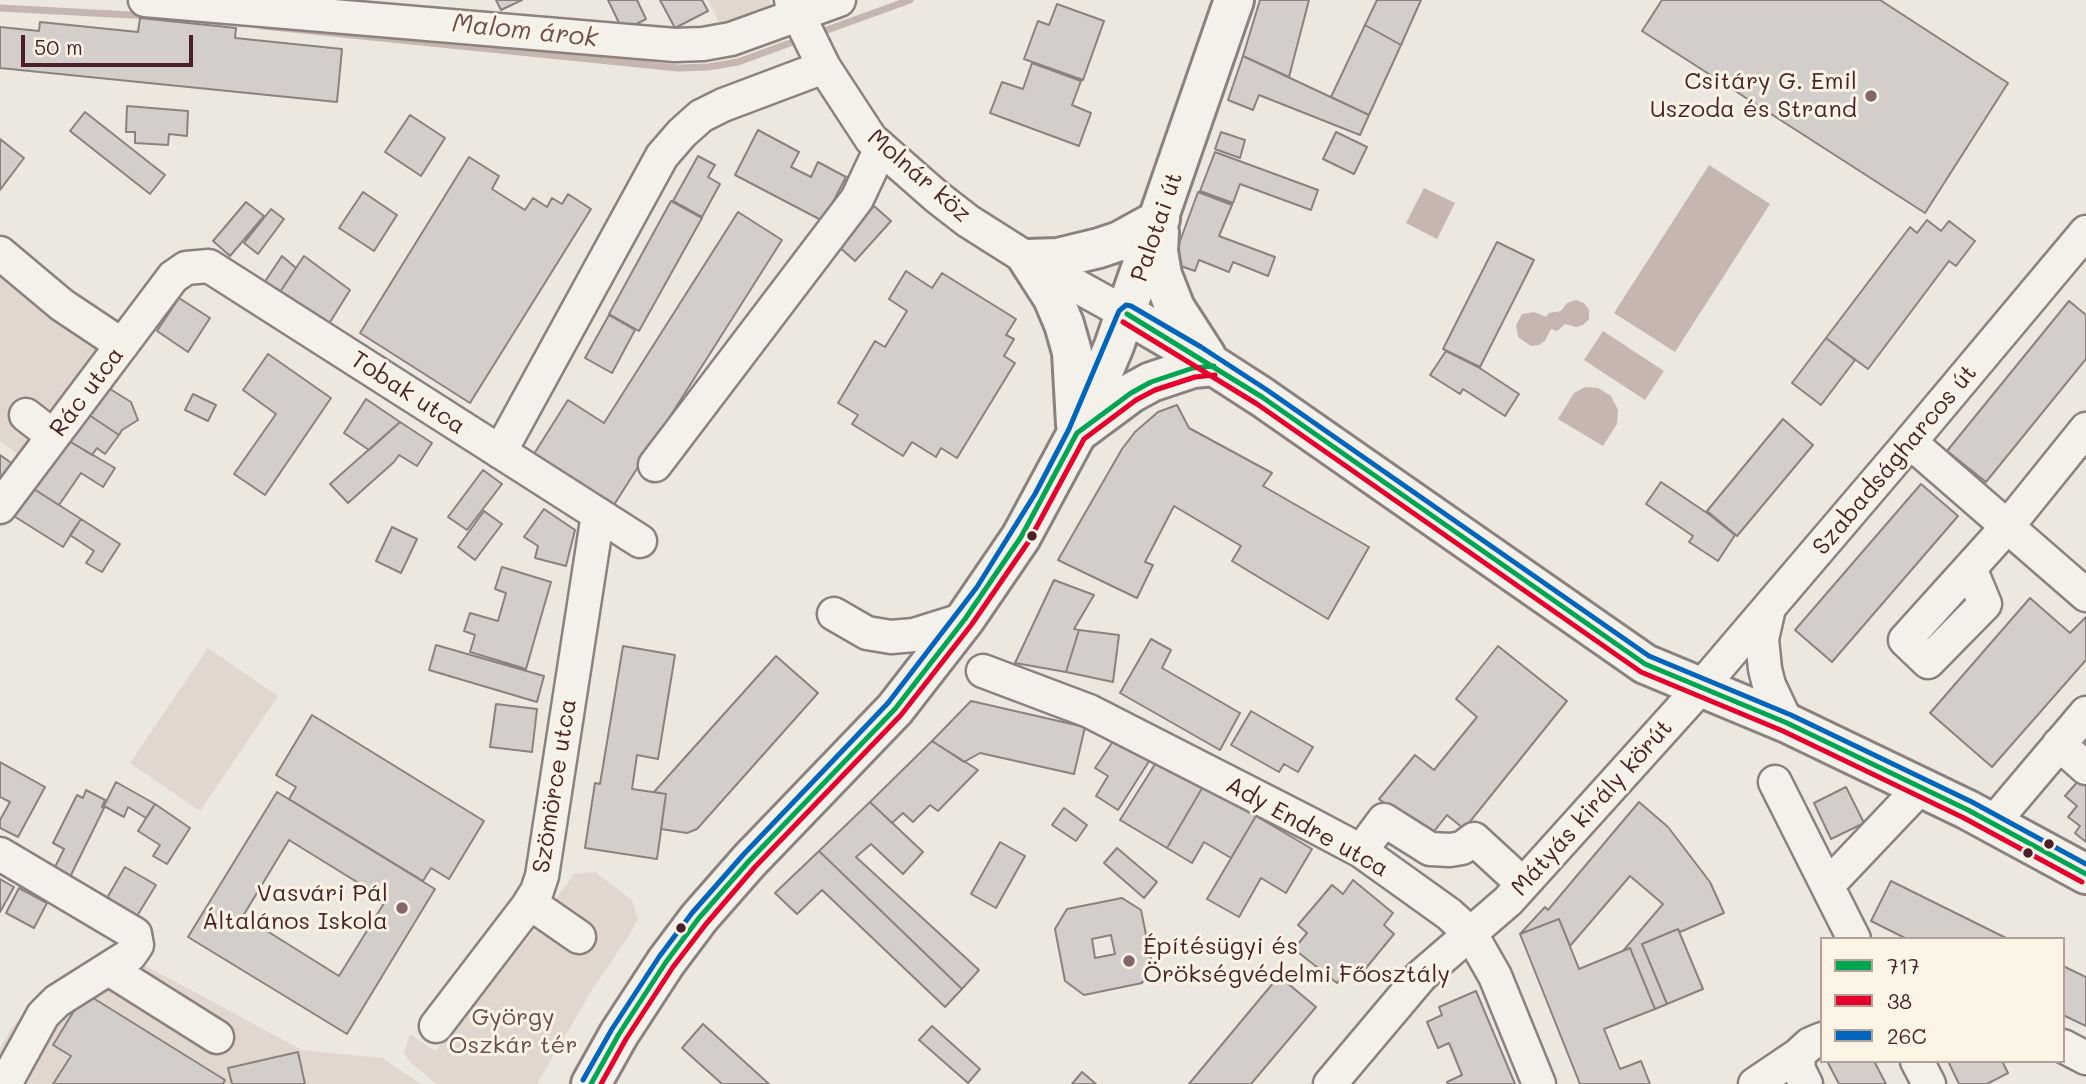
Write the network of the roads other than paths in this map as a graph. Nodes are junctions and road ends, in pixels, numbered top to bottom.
1 (145, 0) edge
2 (839, 0) edge
3 (1234, 0) edge
4 (806, 31) edge
5 (881, 148) junction
6 (1160, 219) junction
7 (2086, 232) edge
8 (0, 253) edge
9 (1028, 259) junction
10 (173, 277) joint
11 (1127, 314) junction
12 (122, 345) junction
13 (1214, 366) junction
14 (26, 415) dead end
15 (2086, 429) edge
16 (1077, 433) junction
17 (53, 436) junction
18 (1910, 442) junction
19 (500, 452) junction
20 (655, 465) dead end
21 (0, 507) edge
22 (598, 514) junction
23 (2007, 527) junction
24 (640, 541) dead end
25 (1970, 568) dead end
26 (2086, 595) edge
27 (1769, 608) junction
28 (834, 614) dead end
29 (965, 619) junction
30 (983, 671) dead end
31 (1702, 686) junction
32 (2086, 713) edge
33 (1787, 723) junction
34 (2059, 744) junction
35 (2086, 768) edge
36 (1775, 782) dead end
37 (1921, 787) junction
38 (1993, 823) junction
39 (1361, 851) junction
40 (0, 854) edge
41 (2086, 874) edge
42 (1523, 884) junction
43 (1828, 884) junction
44 (530, 903) junction
45 (1471, 934) junction
46 (579, 937) dead end
47 (1853, 937) edge
48 (109, 969) junction
49 (436, 1026) dead end
50 (217, 1037) dead end
51 (2065, 1047) edge
52 (2086, 1058) edge
53 (1809, 1059) edge
54 (1918, 1063) edge
55 (5, 1084) edge
56 (591, 1084) edge
57 (1330, 1084) edge
58 (1539, 1084) edge
59 (1755, 1084) edge
60 (1928, 1084) edge

1 - 4 street
2 - 4 street
3 - 6 main road, Palotai út
4 - 5 street, Molnár köz
4 - 19 street
5 - 9 street, Molnár köz
5 - 20 street
6 - 9 main road
6 - 11 main road, Palotai út
6 - 13 main road
7 - 18 street, Szabadságharcos út
8 - 12 street
9 - 11 street
9 - 16 main road
10 - 12 street, Rác utca
10 - 19 street, Tobak utca
11 - 13 main road
11 - 16 main road, Palotai út
12 - 17 street, Rác utca
13 - 16 main road
13 - 31 main road
14 - 17 street
15 - 23 street
16 - 29 main road, Palotai út
17 - 21 street, Rác utca
18 - 23 street
18 - 27 street, Szabadságharcos út
19 - 22 street, Tobak utca
22 - 24 street, Tobak utca
22 - 44 street, Szömörce utca
23 - 25 street
23 - 26 street
27 - 31 street, Szabadságharcos út
27 - 33 street
28 - 29 street
29 - 56 main road, Palotai út
30 - 39 street, Ady Endre utca
31 - 33 main road
31 - 42 street, Mátyás király körút
32 - 34 street
33 - 37 main road
34 - 35 street
34 - 38 street
36 - 43 street
37 - 38 main road
37 - 43 street
38 - 41 main road
39 - 42 street
39 - 45 street, Ady Endre utca
40 - 48 street
42 - 45 street, Mátyás király körút
43 - 47 street
44 - 46 street
44 - 49 street, Szömörce utca
45 - 57 street, Mátyás király körút
45 - 58 street, Ady Endre utca
48 - 50 street
48 - 55 street
51 - 52 street
53 - 59 street
54 - 60 street

